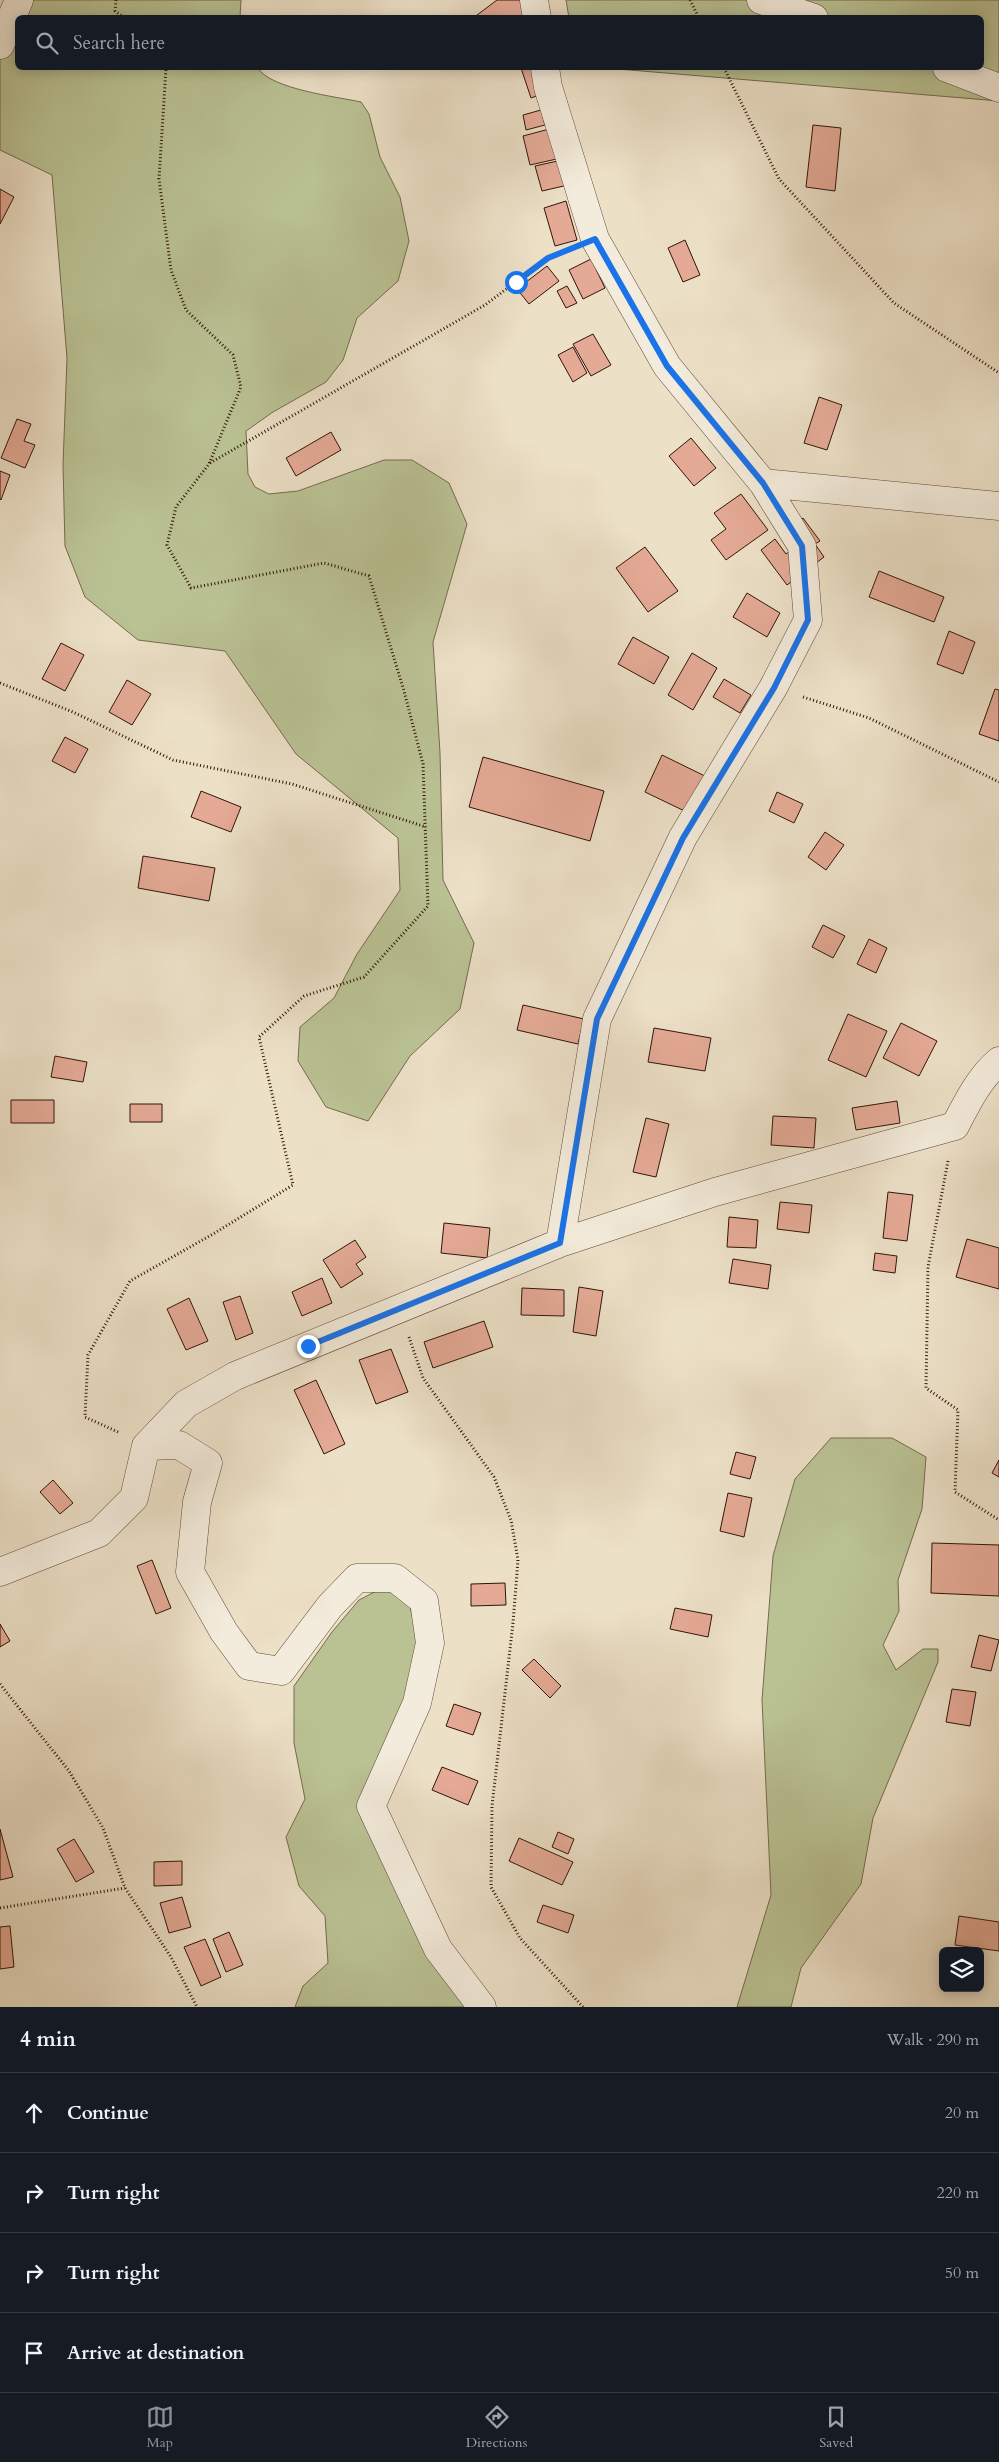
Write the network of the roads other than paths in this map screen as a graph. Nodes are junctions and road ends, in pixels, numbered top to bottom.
1 (19, 0) edge
2 (534, 0) edge
3 (761, 0) edge
4 (536, 15) edge
5 (805, 15) edge
6 (0, 45) edge
7 (545, 70) edge
8 (953, 70) edge
9 (999, 88) edge
10 (763, 483) junction
11 (999, 506) edge
12 (999, 1061) edge
13 (560, 1243) junction
14 (146, 1446) junction
15 (0, 1572) edge
16 (482, 2007) edge

1 - 6 street
2 - 4 street
3 - 5 street
7 - 10 street
8 - 9 street
10 - 11 street
10 - 13 street
12 - 13 street
13 - 14 street
14 - 15 street
14 - 16 street

